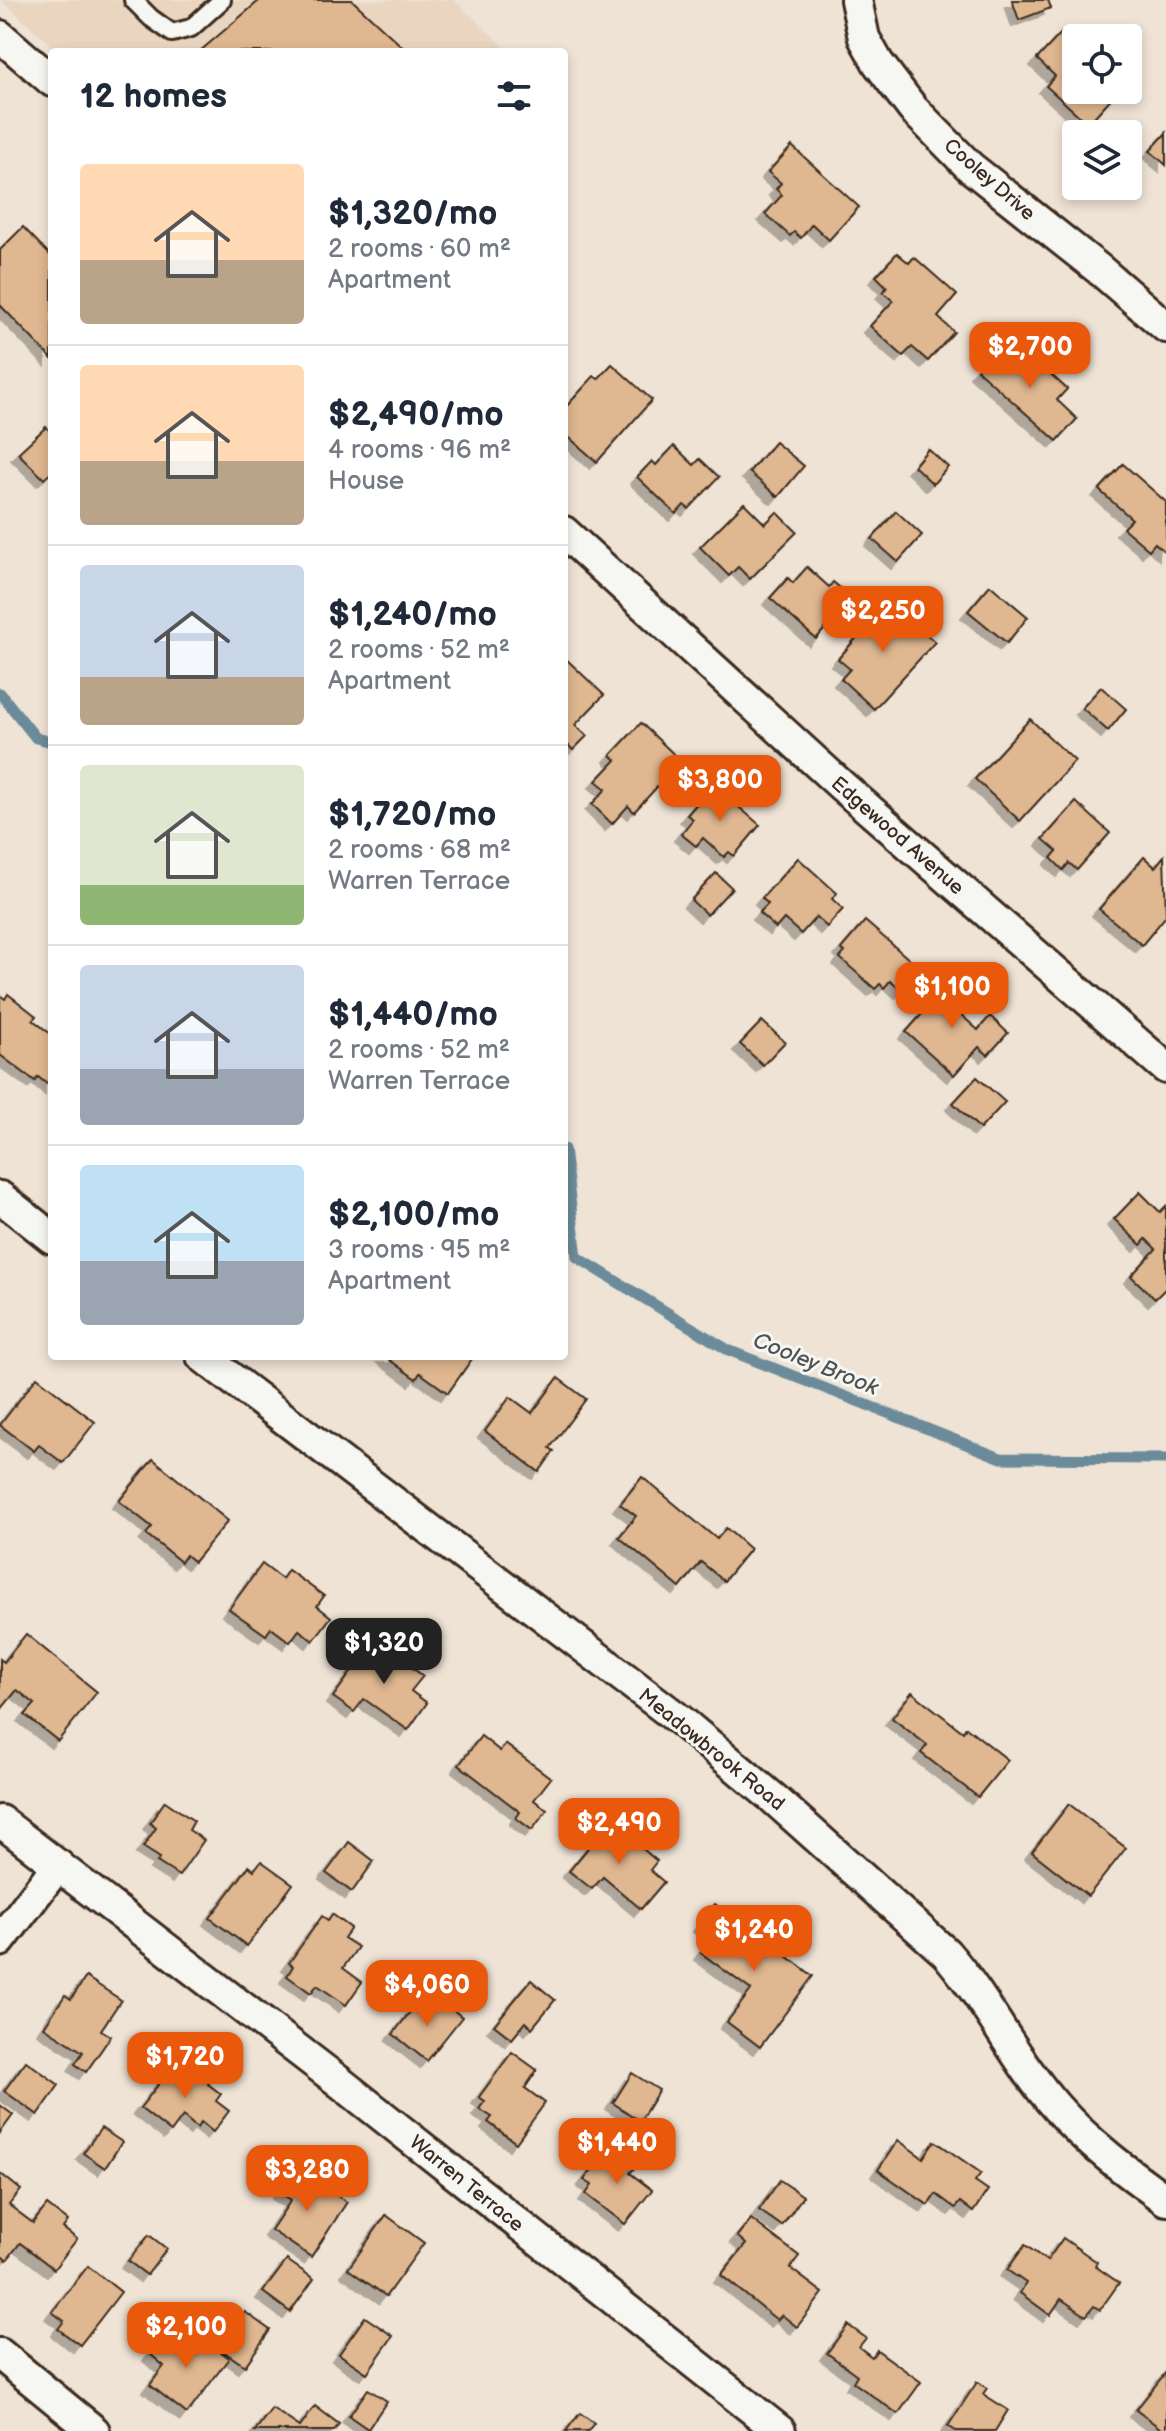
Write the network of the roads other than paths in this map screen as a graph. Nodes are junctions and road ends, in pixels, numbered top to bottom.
1 (133, 0) edge
2 (222, 0) edge
3 (856, 0) edge
4 (0, 36) edge
5 (48, 78) edge
6 (1166, 327) edge
7 (568, 536) edge
8 (1166, 1068) edge
9 (0, 1197) edge
10 (48, 1235) edge
11 (207, 1360) edge
12 (0, 1821) edge
13 (58, 1865) junction
14 (0, 1941) edge
15 (1166, 2200) edge
16 (0, 2354) edge
17 (94, 2431) edge
18 (780, 2431) edge

1 - 2 lane
3 - 6 street, Cooley Drive
4 - 5 street
7 - 8 street, Edgewood Avenue
9 - 10 street
11 - 15 street, Meadowbrook Road
12 - 13 street, Warren Terrace
13 - 14 street
13 - 18 street, Warren Terrace
16 - 17 street

